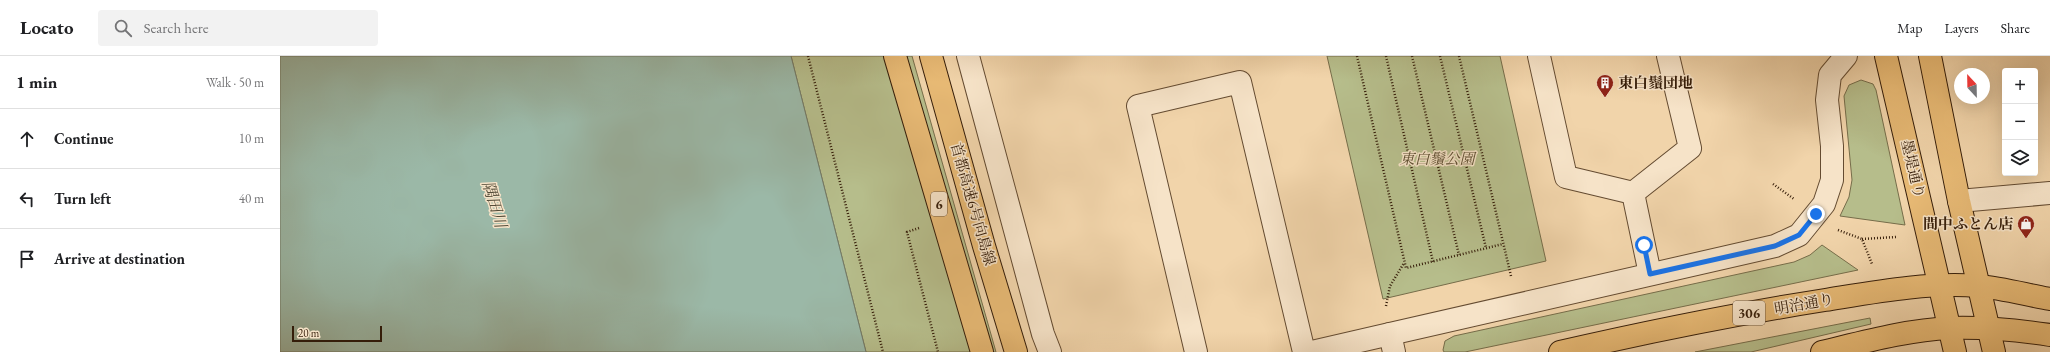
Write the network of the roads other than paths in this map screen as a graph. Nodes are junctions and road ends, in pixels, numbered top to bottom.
1 (895, 56) edge
2 (931, 56) edge
3 (968, 56) edge
4 (1539, 56) edge
5 (1668, 56) edge
6 (1846, 56) edge
7 (1886, 56) edge
8 (1930, 56) edge
9 (1633, 193) junction
10 (2050, 193) edge
11 (1959, 201) junction
12 (1650, 274) junction
13 (1939, 286) junction
14 (1979, 286) junction
15 (2050, 299) edge
16 (1949, 328) junction
17 (1989, 329) junction
18 (2050, 335) edge
19 (1392, 343) edge
20 (982, 352) edge
21 (1016, 352) edge
22 (1050, 352) edge
23 (1196, 352) edge
24 (1304, 352) edge
25 (1312, 352) edge
26 (1560, 352) edge
27 (1822, 352) edge
28 (1955, 352) edge
29 (1994, 352) edge

1 - 20 main road, 6
2 - 21 main road, 首都高速6号向島線 / 6
3 - 22 street
4 - 9 street
5 - 9 street
6 - 12 street
7 - 13 main road, 墨堤通り
8 - 11 main road
9 - 12 street
10 - 11 street
11 - 14 main road
12 - 19 street
13 - 14 main road, 明治通り / 306
13 - 16 main road, 墨堤通り
13 - 26 main road, 明治通り / 306
14 - 15 main road, 明治通り / 306
14 - 17 main road
16 - 17 main road
16 - 27 main road
16 - 28 main road, 墨堤通り
17 - 18 main road
17 - 29 main road
19 - 25 street
23 - 24 street

